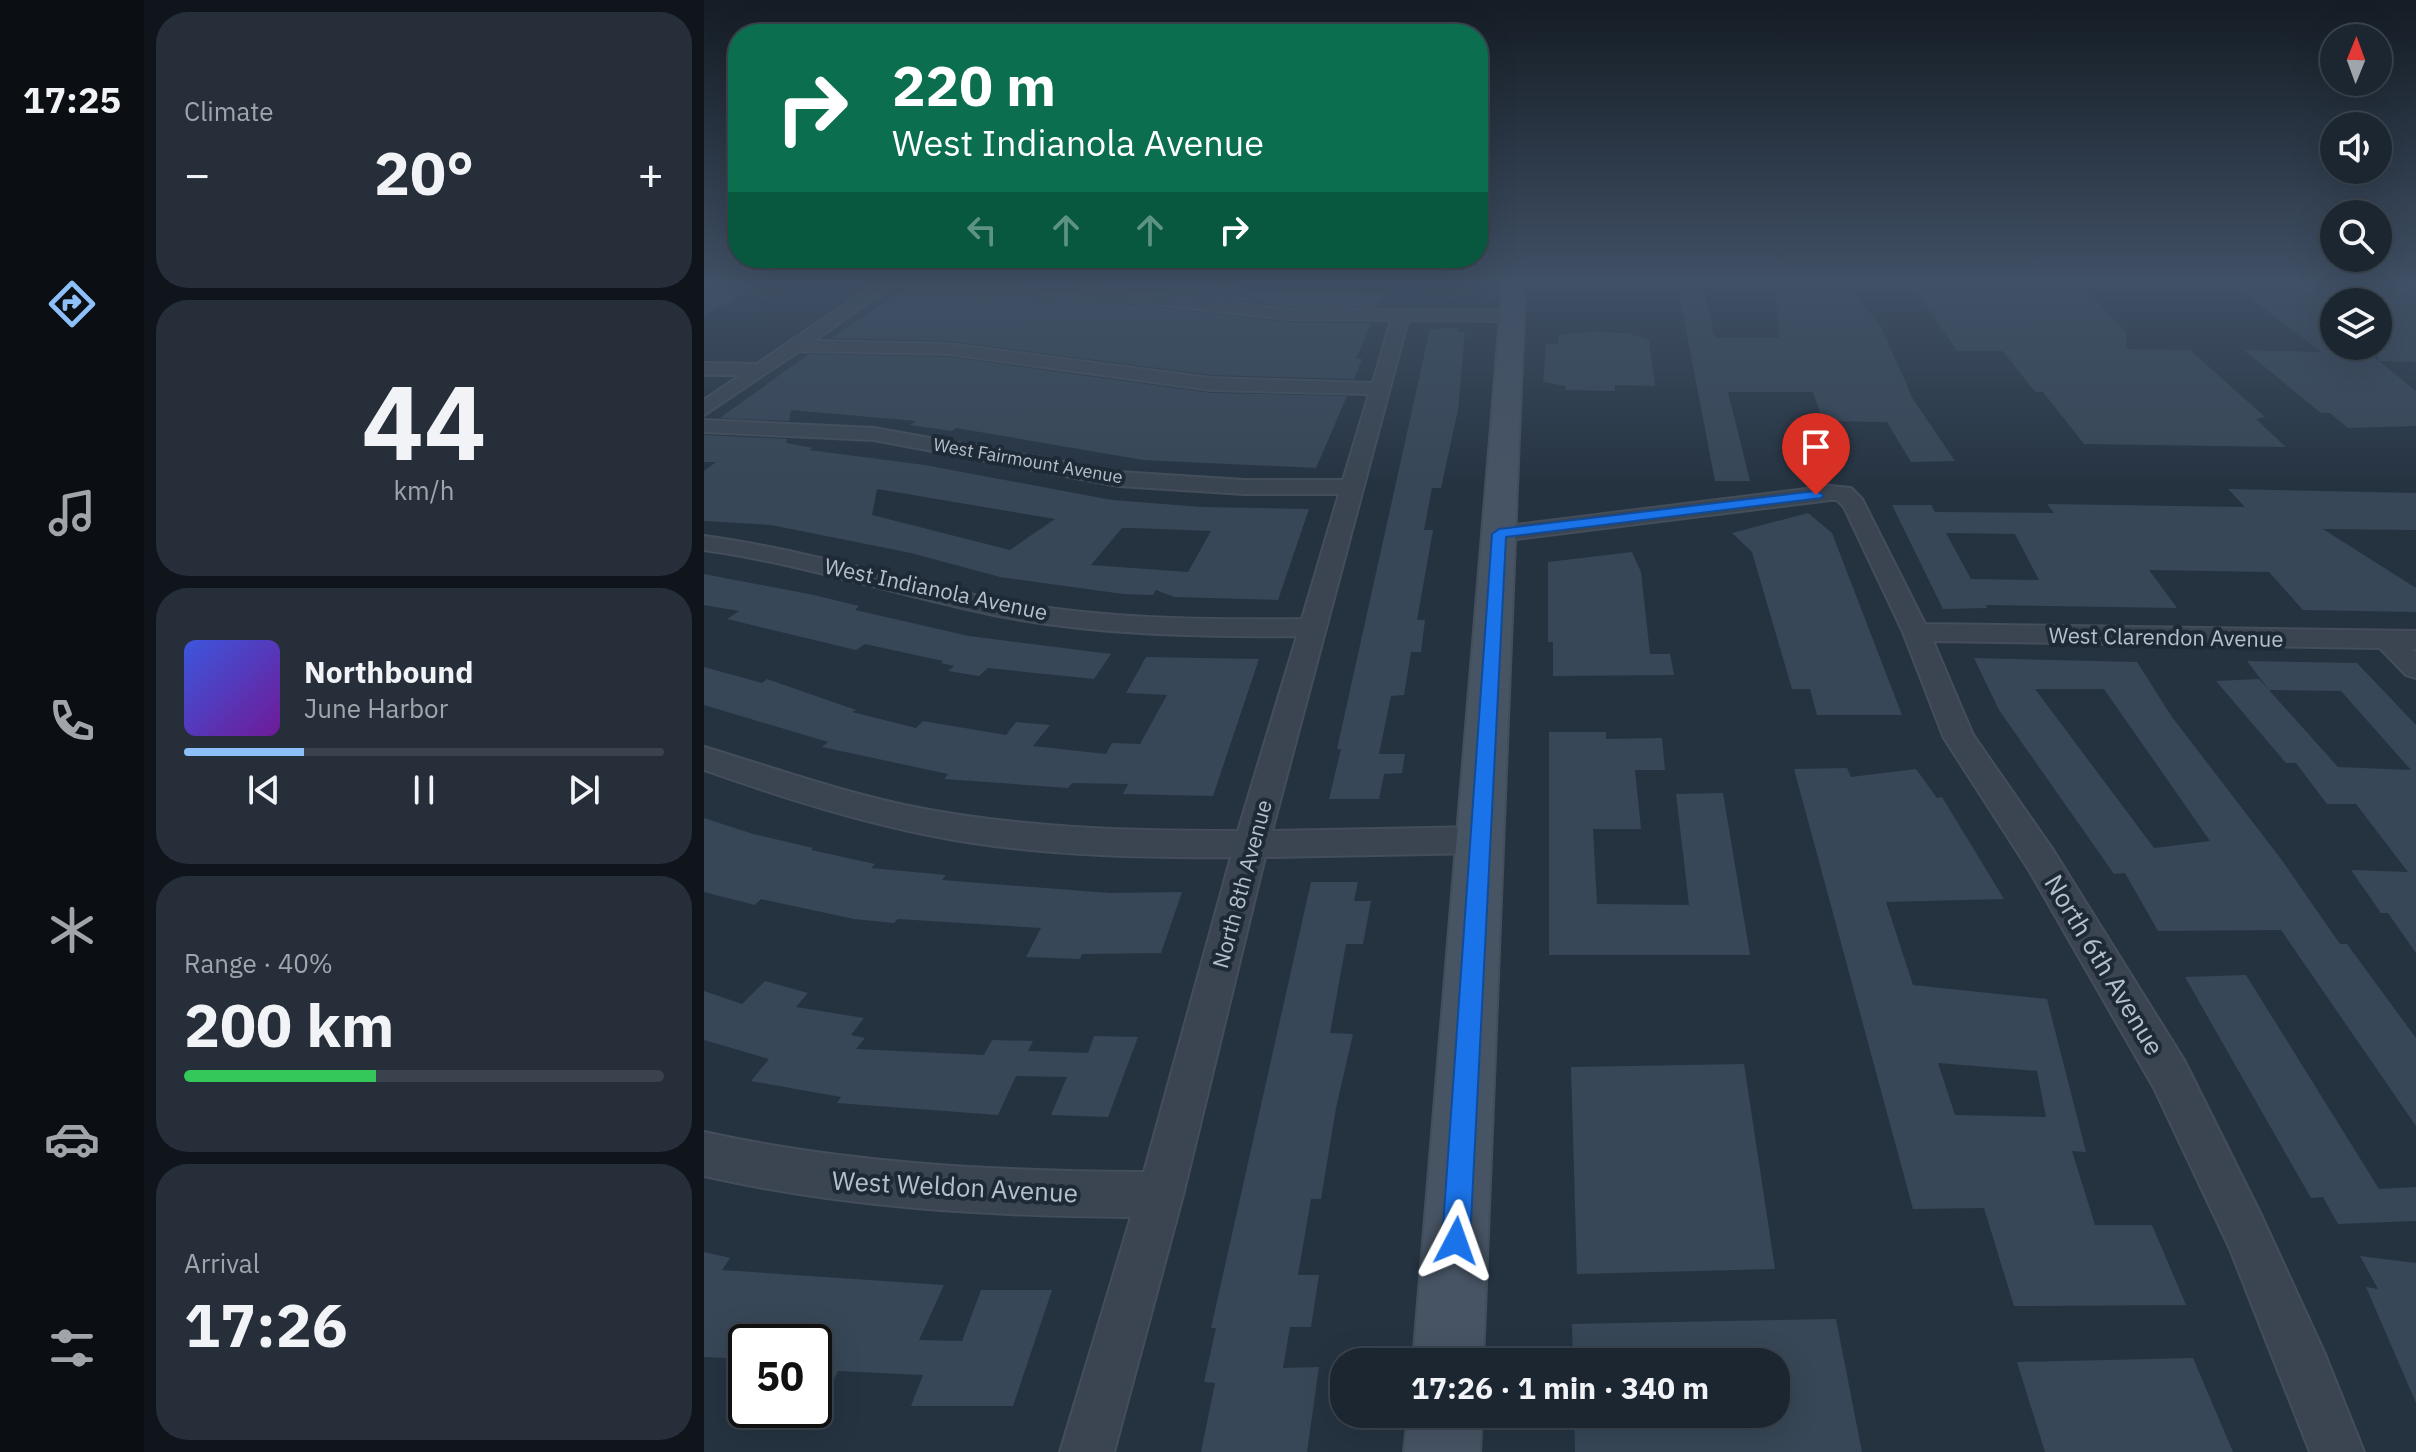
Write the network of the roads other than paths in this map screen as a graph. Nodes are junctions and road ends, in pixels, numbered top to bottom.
1 (789, 351) edge
2 (962, 351) edge
3 (1391, 351) edge
4 (1509, 351) edge
5 (704, 369) edge
6 (761, 370) junction
7 (1380, 389) junction
8 (704, 409) edge
9 (704, 426) edge
10 (1353, 487) junction
11 (1499, 534) junction
12 (704, 543) edge
13 (1314, 627) junction
14 (1916, 632) junction
15 (2386, 639) junction
16 (2416, 640) edge
17 (2416, 669) edge
18 (704, 758) edge
19 (1481, 840) junction
20 (1252, 842) junction
21 (704, 1154) edge
22 (1160, 1195) junction
23 (1449, 1348) edge
24 (1444, 1428) edge
25 (1087, 1452) edge
26 (1442, 1452) edge
27 (2337, 1452) edge

1 - 6 street
2 - 7 street
3 - 7 street, North 8th Avenue
4 - 11 main road
5 - 6 street
6 - 8 street
7 - 10 street, North 8th Avenue
9 - 10 street, West Fairmount Avenue
10 - 13 street, North 8th Avenue
11 - 14 street, North 6th Avenue
11 - 19 main road
12 - 13 street, West Indianola Avenue
13 - 20 street, North 8th Avenue
14 - 15 street, West Clarendon Avenue
14 - 27 street, North 6th Avenue
15 - 16 street, West Clarendon Avenue
15 - 17 street
18 - 20 street
19 - 20 street
19 - 23 main road
20 - 22 street, North 8th Avenue
21 - 22 street, West Weldon Avenue
22 - 25 street, North 8th Avenue
24 - 26 main road

